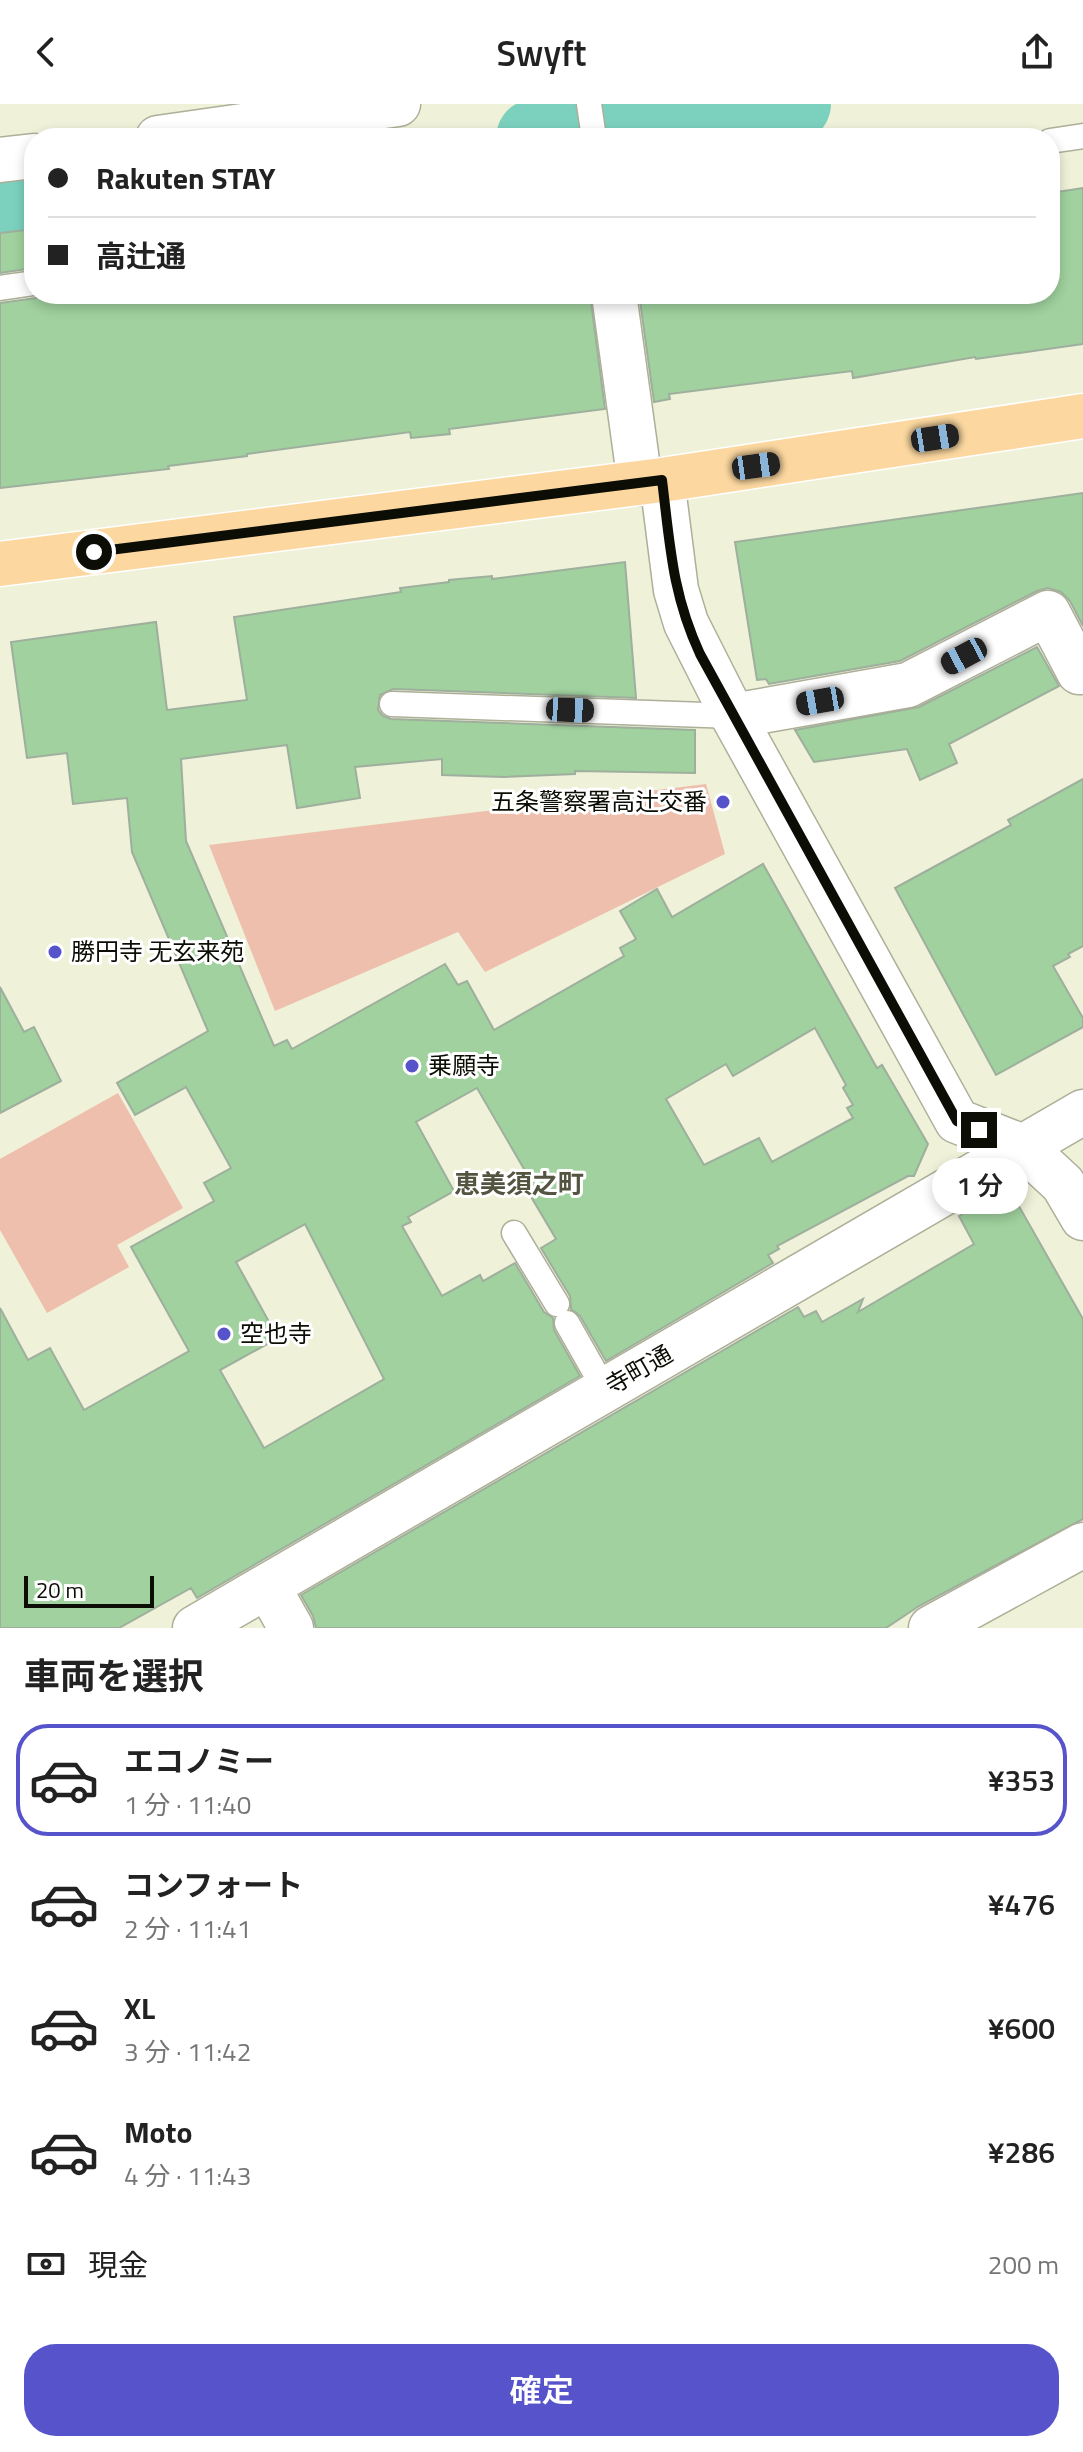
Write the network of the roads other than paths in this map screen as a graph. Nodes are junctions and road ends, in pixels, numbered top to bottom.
1 (398, 104) edge
2 (590, 106) edge
3 (229, 128) edge
4 (593, 128) edge
5 (1083, 136) edge
6 (1060, 139) edge
7 (24, 157) edge
8 (0, 160) edge
9 (24, 284) edge
10 (0, 288) edge
11 (616, 304) edge
12 (1083, 416) edge
13 (651, 481) junction
14 (0, 564) edge
15 (1083, 669) edge
16 (392, 704) dead end
17 (733, 716) junction
18 (1083, 1112) edge
19 (1023, 1147) junction
20 (1083, 1218) edge
21 (514, 1233) dead end
22 (605, 1390) junction
23 (1083, 1545) edge
24 (268, 1587) junction
25 (195, 1628) edge
26 (291, 1628) edge
27 (931, 1628) edge

1 - 3 street
2 - 4 lane
5 - 6 lane
7 - 8 street
9 - 10 lane
11 - 13 street
12 - 13 main road
13 - 14 main road
13 - 17 street
15 - 17 street
16 - 17 lane
17 - 19 street
18 - 19 street, 寺町通
19 - 20 street
19 - 22 street, 寺町通
21 - 22 lane
22 - 24 street, 寺町通
23 - 27 street
24 - 25 street, 寺町通
24 - 26 street

